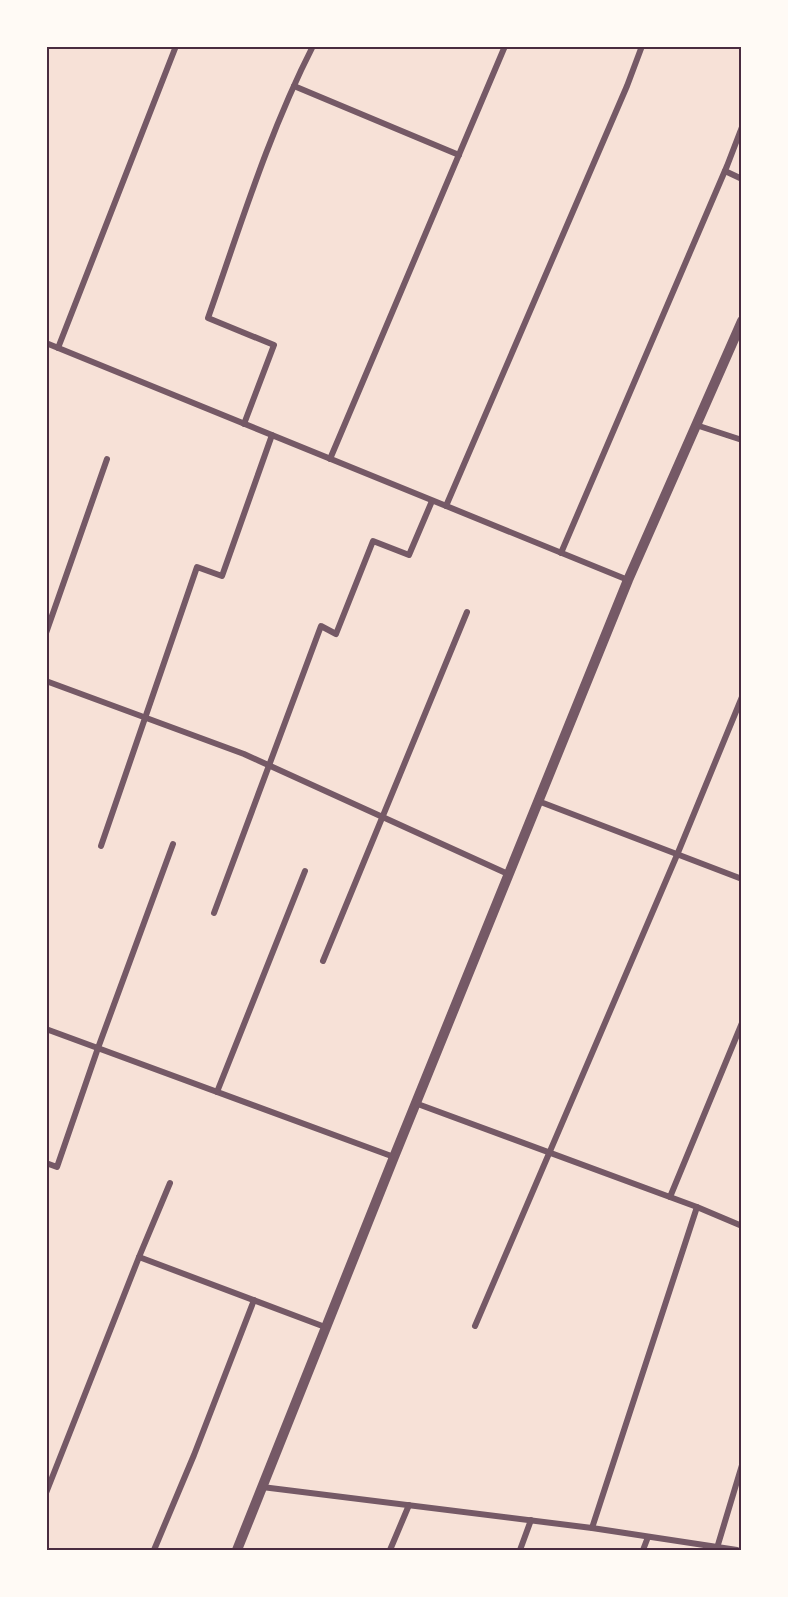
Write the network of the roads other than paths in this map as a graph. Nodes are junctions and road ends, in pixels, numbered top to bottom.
1 (176, 46) edge
2 (313, 46) edge
3 (505, 46) edge
4 (642, 46) edge
5 (294, 86) junction
6 (741, 127) edge
7 (459, 155) junction
8 (725, 171) junction
9 (741, 179) edge
10 (741, 321) edge
11 (46, 343) edge
12 (58, 348) junction
13 (244, 424) junction
14 (696, 425) junction
15 (272, 435) junction
16 (741, 440) edge
17 (107, 459) dead end
18 (330, 459) junction
19 (432, 501) junction
20 (446, 506) junction
21 (561, 553) junction
22 (628, 580) junction
23 (467, 612) dead end
24 (46, 633) edge
25 (46, 681) edge
26 (741, 697) edge
27 (145, 717) junction
28 (268, 765) junction
29 (538, 801) junction
30 (383, 818) junction
31 (173, 844) dead end
32 (101, 846) dead end
33 (677, 855) junction
34 (305, 871) dead end
35 (508, 874) junction
36 (741, 879) edge
37 (214, 913) dead end
38 (323, 961) dead end
39 (741, 1023) edge
40 (46, 1029) edge
41 (98, 1048) junction
42 (217, 1092) junction
43 (415, 1103) junction
44 (549, 1153) junction
45 (394, 1157) junction
46 (46, 1163) edge
47 (170, 1183) dead end
48 (670, 1197) junction
49 (697, 1207) junction
50 (741, 1226) edge
51 (139, 1257) junction
52 (254, 1300) junction
53 (475, 1326) dead end
54 (326, 1327) junction
55 (741, 1465) edge
56 (262, 1487) junction
57 (46, 1493) edge
58 (409, 1505) junction
59 (531, 1520) junction
60 (592, 1528) junction
61 (648, 1537) junction
62 (717, 1548) junction
63 (154, 1551) edge
64 (237, 1551) edge
65 (390, 1551) edge
66 (520, 1551) edge
67 (643, 1551) edge
68 (737, 1551) edge

1 - 12 street
2 - 5 street
3 - 7 street
4 - 20 street
5 - 7 street
5 - 13 street
6 - 8 street
7 - 18 street
8 - 9 street
8 - 21 street
10 - 14 street
11 - 12 street
12 - 13 street
13 - 15 street
14 - 16 street
14 - 22 street
15 - 18 street
15 - 27 street
17 - 24 street
18 - 19 street
19 - 20 street
19 - 28 street
20 - 21 street
21 - 22 street
22 - 29 street
23 - 30 street
25 - 27 street
26 - 33 street
27 - 28 street
27 - 32 street
28 - 30 street
28 - 37 street
29 - 33 street
29 - 35 street
30 - 35 street
30 - 38 street
31 - 41 street
33 - 36 street
33 - 44 street
34 - 42 street
35 - 43 street
39 - 48 street
40 - 41 street
41 - 42 street
41 - 46 street
42 - 45 street
43 - 44 street
43 - 45 street
44 - 48 street
44 - 53 street
45 - 54 street
47 - 51 street
48 - 49 street
49 - 50 street
49 - 60 street
51 - 52 street
51 - 57 street
52 - 54 street
52 - 63 street
54 - 56 street
55 - 62 street
56 - 58 street
56 - 64 street
58 - 59 street
58 - 65 street
59 - 60 street
59 - 66 street
60 - 61 street
61 - 62 street
61 - 67 street
62 - 68 street

